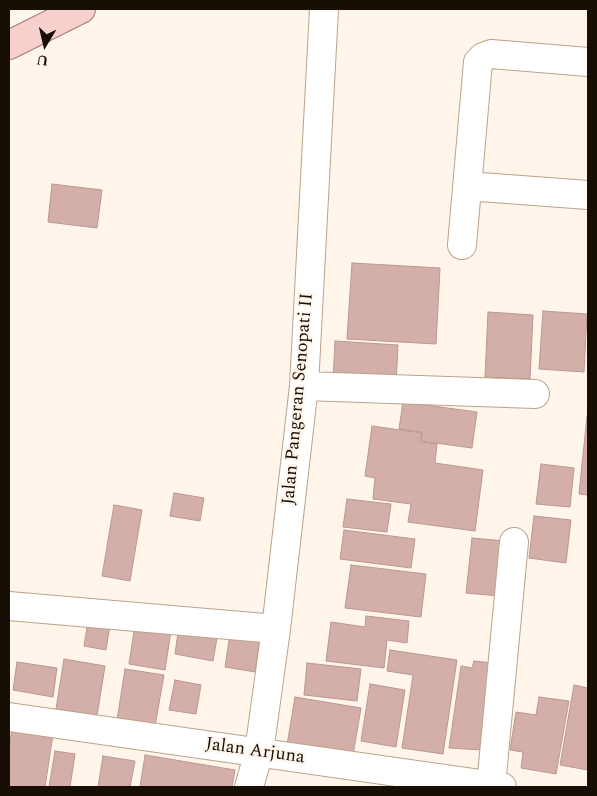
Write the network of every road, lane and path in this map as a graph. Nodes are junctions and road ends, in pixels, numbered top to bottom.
1 (81, 9) edge
2 (324, 9) edge
3 (9, 45) edge
4 (588, 62) edge
5 (467, 186) junction
6 (588, 195) edge
7 (462, 245) dead end
8 (304, 386) junction
9 (535, 394) dead end
10 (514, 542) dead end
11 (9, 606) edge
12 (276, 629) junction
13 (9, 717) edge
14 (259, 752) junction
15 (497, 786) edge
16 (249, 787) edge

1 - 3 main road
2 - 8 street, Jalan Pangeran Senopati II
4 - 5 street
5 - 6 street
5 - 7 street
8 - 9 street
8 - 12 street, Jalan Pangeran Senopati II
10 - 15 street
11 - 12 street
12 - 14 street, Jalan Pangeran Senopati II
13 - 14 street, Jalan Arjuna
14 - 15 street, Jalan Arjuna
14 - 16 street, Jalan Pangeran Senopati II

